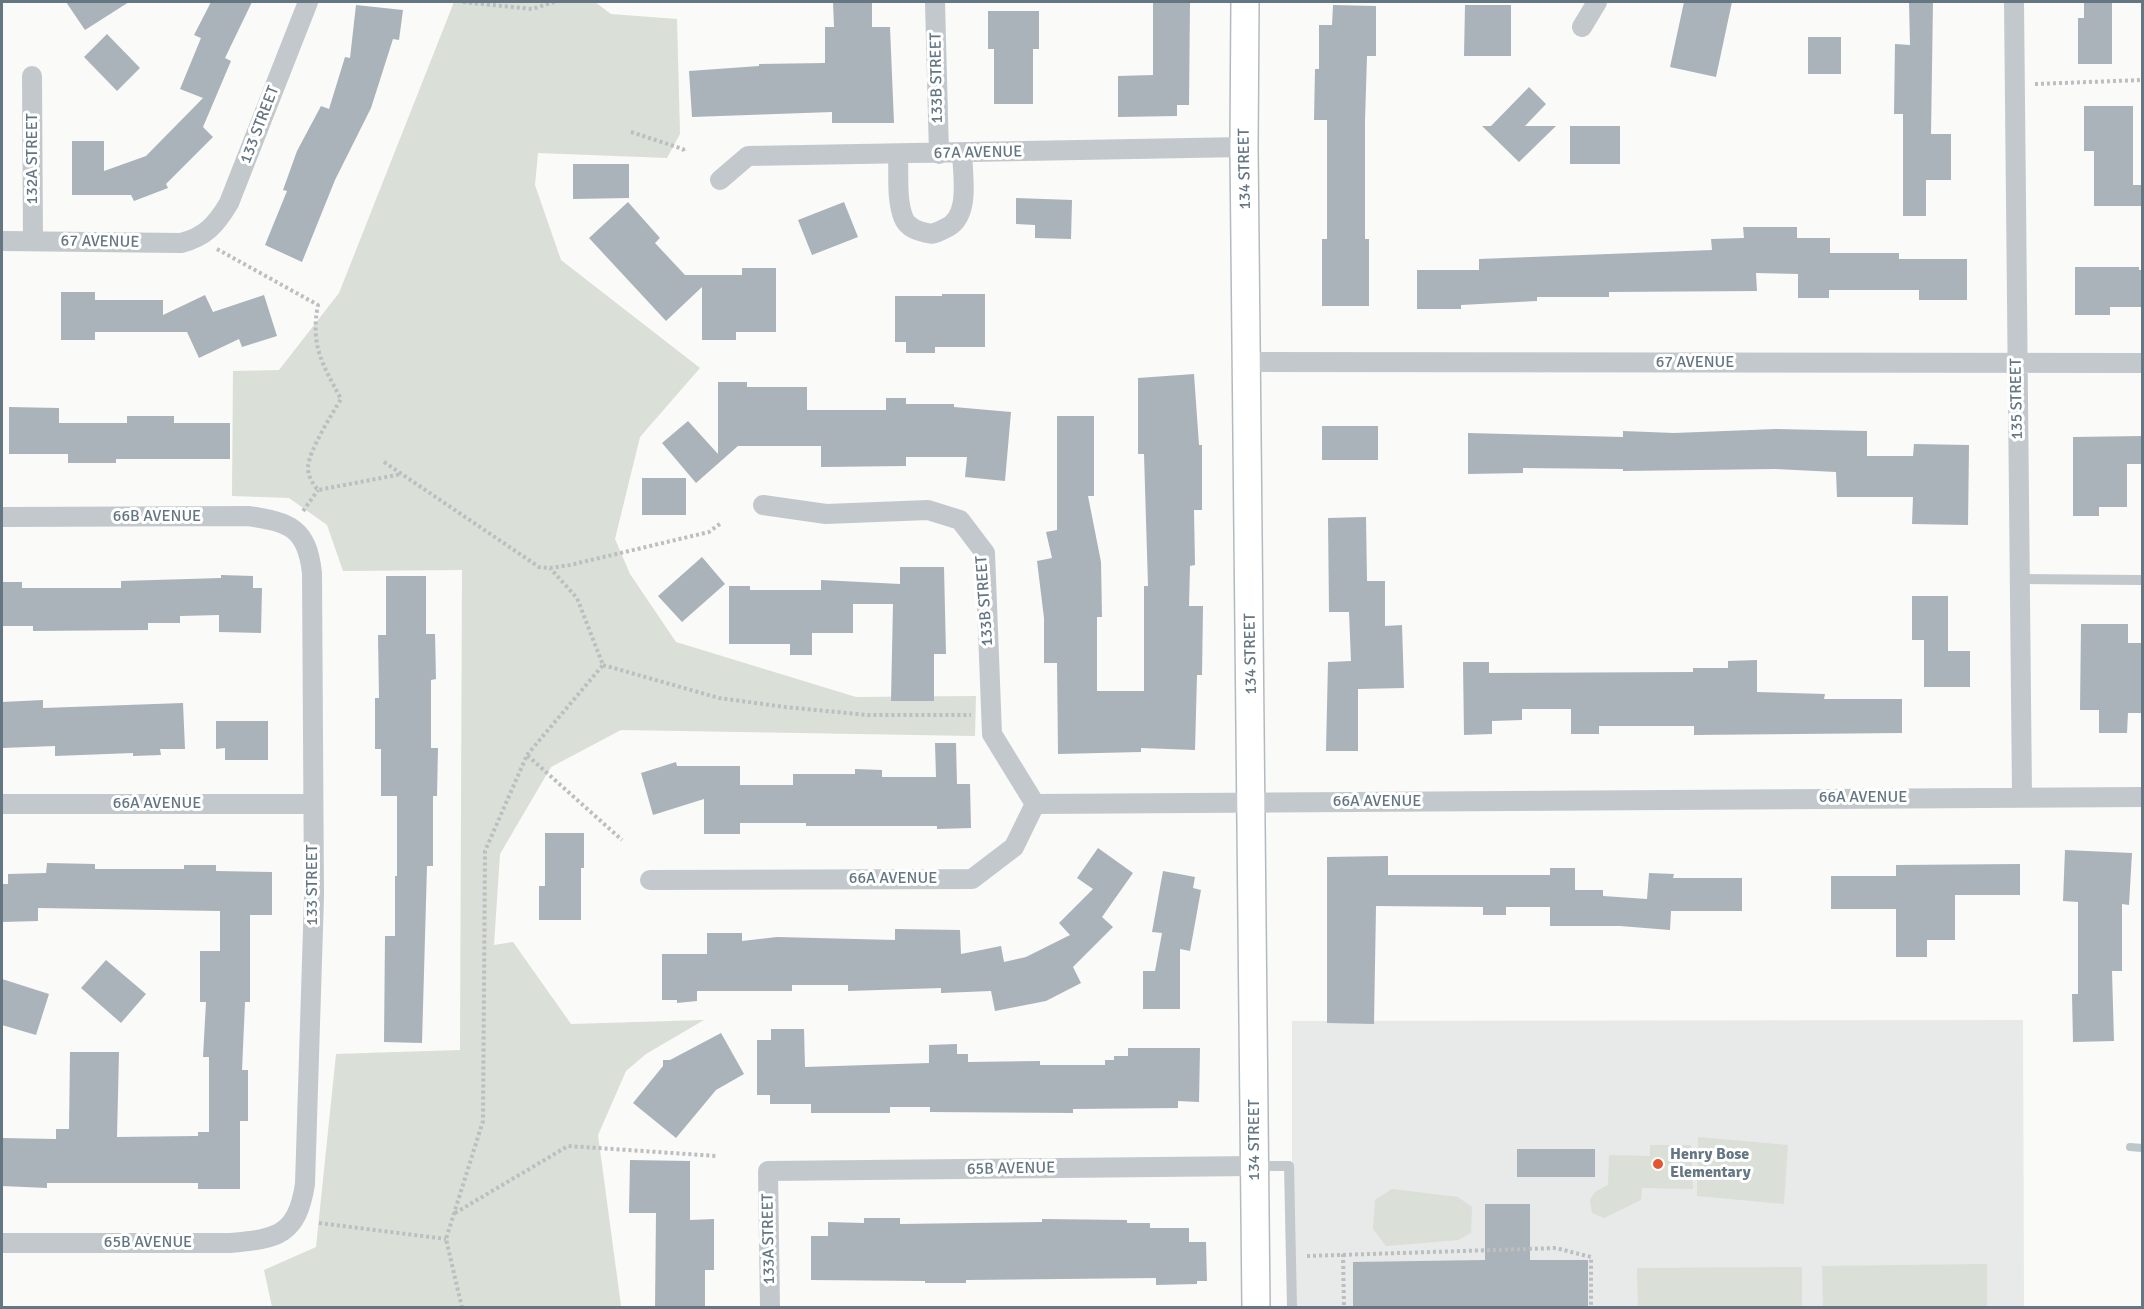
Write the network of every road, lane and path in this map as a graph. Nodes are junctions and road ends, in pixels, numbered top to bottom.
1 (308, 2) edge
2 (463, 2) edge
3 (554, 2) edge
4 (935, 2) edge
5 (1245, 2) edge
6 (1597, 2) edge
7 (2014, 2) edge
8 (1581, 27) dead end
9 (32, 76) dead end
10 (2142, 80) edge
11 (2032, 84) dead end
12 (631, 132) dead end
13 (1244, 147) junction
14 (685, 153) dead end
15 (939, 154) junction
16 (962, 154) junction
17 (898, 155) junction
18 (720, 180) dead end
19 (2, 241) edge
20 (33, 241) junction
21 (207, 243) junction
22 (1248, 362) junction
23 (2016, 363) junction
24 (2142, 363) edge
25 (384, 462) dead end
26 (402, 474) junction
27 (318, 490) junction
28 (763, 505) dead end
29 (303, 511) dead end
30 (2, 517) edge
31 (721, 524) dead end
32 (305, 540) joint
33 (550, 568) junction
34 (2020, 579) junction
35 (2142, 580) edge
36 (603, 665) junction
37 (975, 715) dead end
38 (527, 755) junction
39 (2022, 796) junction
40 (2142, 797) edge
41 (1253, 803) junction
42 (2, 804) edge
43 (313, 804) junction
44 (1035, 804) junction
45 (622, 840) dead end
46 (650, 880) dead end
47 (717, 1156) dead end
48 (1255, 1166) junction
49 (768, 1171) joint
50 (454, 1213) junction
51 (319, 1223) dead end
52 (291, 1227) joint
53 (446, 1239) junction
54 (2, 1243) edge
55 (1343, 1254) junction
56 (1306, 1256) dead end
57 (462, 1308) edge
58 (770, 1308) edge
59 (1256, 1308) edge
60 (1292, 1308) edge
61 (1344, 1308) edge
62 (1592, 1308) edge

1 - 21 street, 133 STREET
2 - 3 path
4 - 15 street, 133B STREET
5 - 13 street, 134 STREET
6 - 8 street
7 - 23 street, 135 STREET
9 - 20 street, 132A STREET
10 - 11 path
12 - 14 path
13 - 16 street, 67A AVENUE
13 - 22 street, 134 STREET
15 - 16 street, 67A AVENUE
15 - 17 street, 67A AVENUE
16 - 17 street
17 - 18 street, 67A AVENUE
19 - 20 street, 67 AVENUE
20 - 21 street, 67 AVENUE
21 - 27 path
22 - 23 street, 67 AVENUE
22 - 41 street, 134 STREET
23 - 24 street, 67 AVENUE
23 - 34 street, 135 STREET
25 - 26 path
26 - 27 path
26 - 33 path
27 - 29 path
28 - 44 street, 133B STREET
30 - 32 street, 66B AVENUE
31 - 33 path
32 - 43 street, 133 STREET
33 - 36 path
34 - 35 lane
34 - 39 street, 135 STREET
36 - 37 path
36 - 38 path
38 - 45 path
38 - 50 path
39 - 40 street, 66A AVENUE
39 - 41 street, 66A AVENUE
41 - 44 street, 66A AVENUE
41 - 48 street, 134 STREET
42 - 43 street, 66A AVENUE
43 - 52 street, 133 STREET
44 - 46 street, 66A AVENUE
47 - 50 path
48 - 49 street, 65B AVENUE
48 - 59 street, 134 STREET
48 - 60 lane
49 - 58 street, 133A STREET
50 - 53 path
51 - 53 path
52 - 54 street, 65B AVENUE
53 - 57 path
55 - 56 path
55 - 61 path
55 - 62 path

